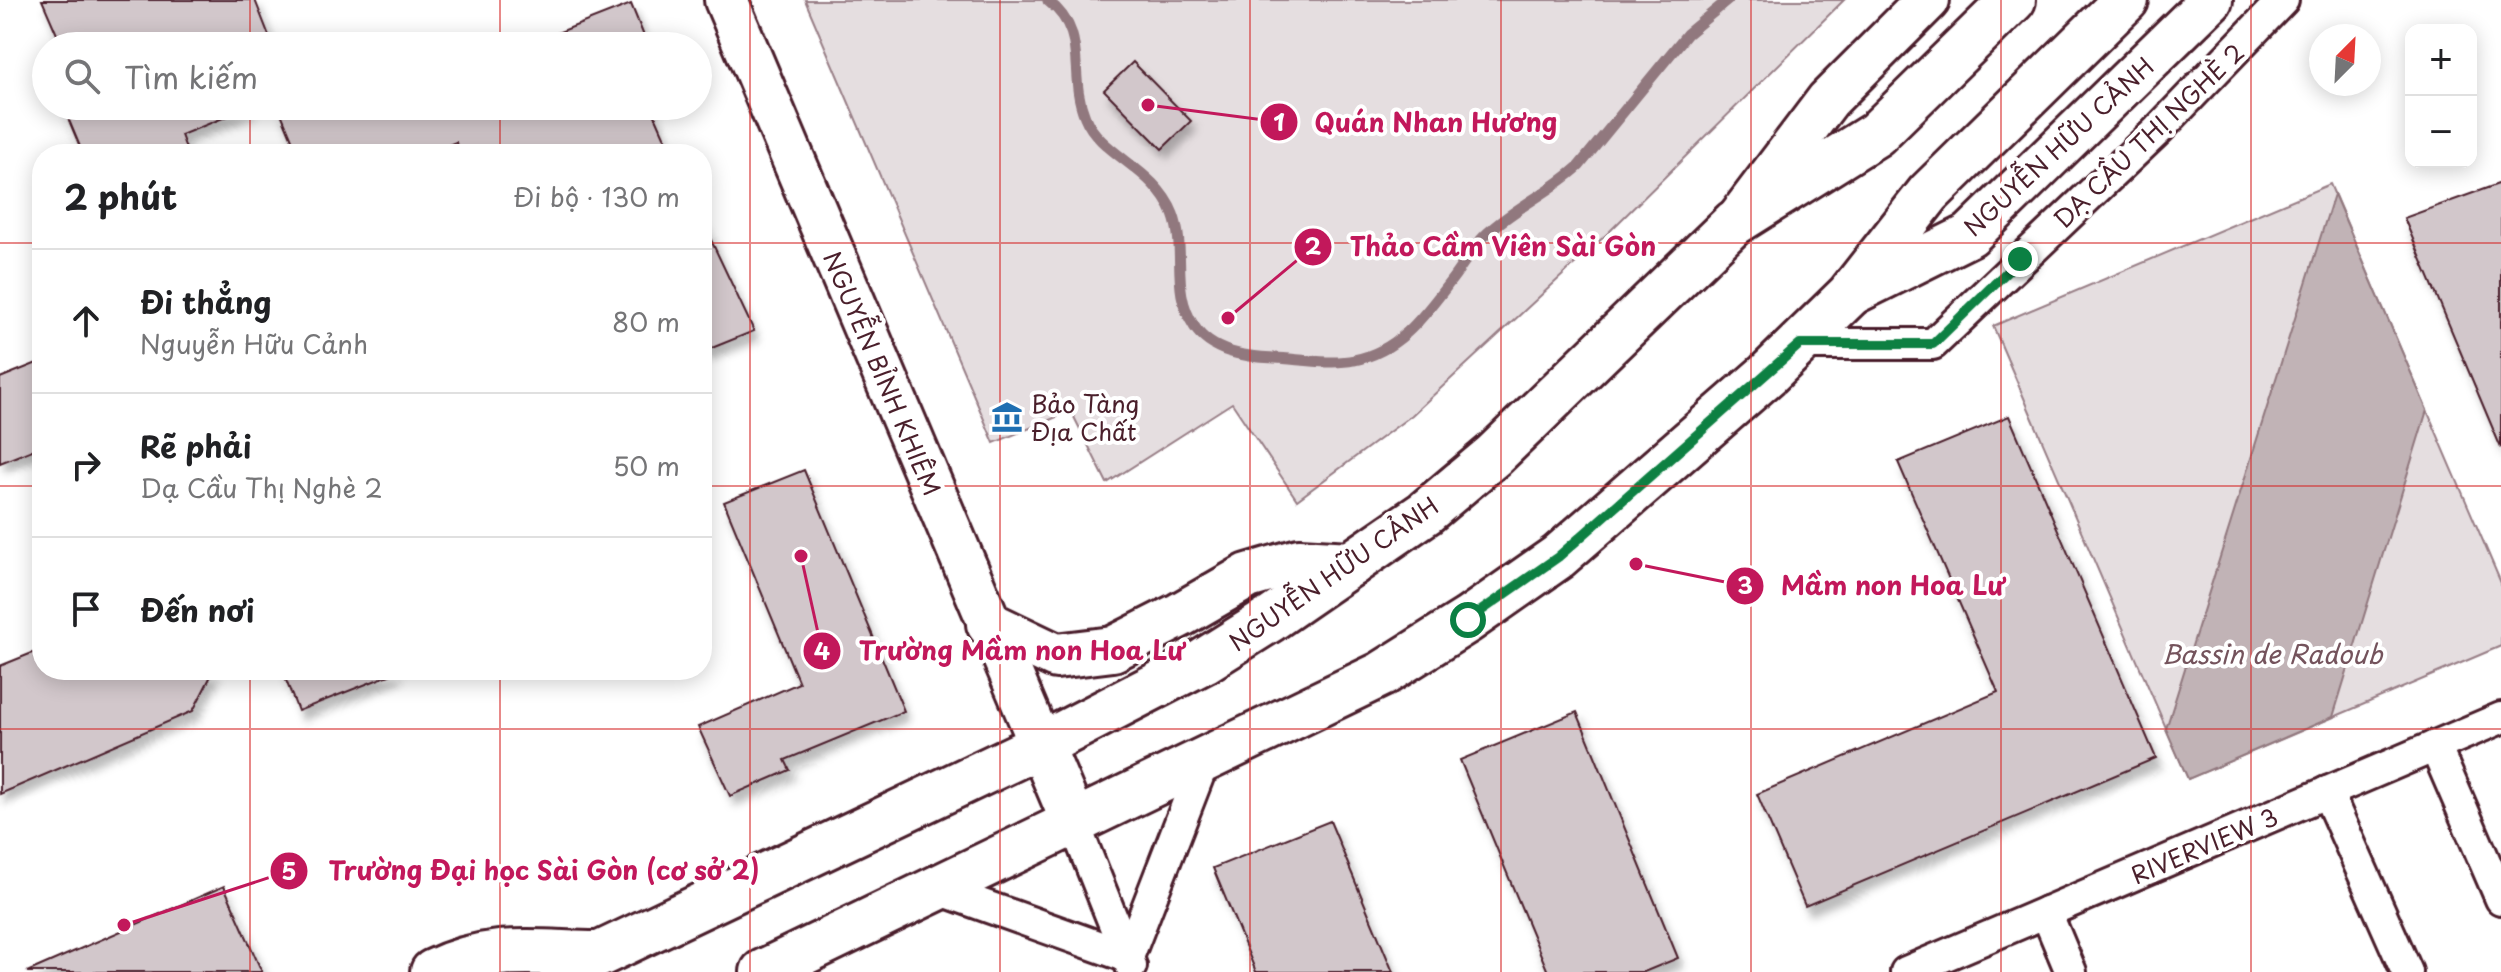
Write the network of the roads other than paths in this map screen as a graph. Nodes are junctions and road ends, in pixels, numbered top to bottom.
1 (726, 0) edge
2 (1928, 0) edge
3 (2013, 0) edge
4 (2126, 0) edge
5 (2211, 0) edge
6 (2283, 0) edge
7 (1734, 223) junction
8 (1849, 295) junction
9 (1800, 344) junction
10 (1351, 564) junction
11 (1180, 615) junction
12 (989, 624) junction
13 (1204, 661) junction
14 (2501, 718) edge
15 (1041, 745) junction
16 (2435, 746) junction
17 (1204, 761) junction
18 (2327, 792) junction
19 (1074, 823) junction
20 (938, 889) junction
21 (2501, 899) edge
22 (2046, 912) junction
23 (580, 963) edge
24 (1131, 965) edge
25 (433, 972) edge
26 (763, 972) edge
27 (1906, 972) edge
28 (2071, 972) edge
29 (2407, 972) edge

1 - 12 main road, NGUYỄN BỈNH KHIÊM
2 - 7 main road, NGUYỄN HỮU CẢNH
3 - 7 main road, NGUYỄN HỮU CẢNH
4 - 8 main road, NGUYỄN HỮU CẢNH
5 - 8 main road, NGUYỄN HỮU CẢNH
6 - 9 street, DẠ CẦU THỊ NGHÈ 2
7 - 10 main road, NGUYỄN HỮU CẢNH
8 - 9 main road, NGUYỄN HỮU CẢNH
9 - 17 main road, NGUYỄN HỮU CẢNH
10 - 11 main road
10 - 13 main road, NGUYỄN HỮU CẢNH
11 - 12 main road
11 - 13 main road
12 - 15 main road, NGUYỄN BỈNH KHIÊM
13 - 15 main road, NGUYỄN HỮU CẢNH
14 - 16 street, RIVERVIEW 3
15 - 19 main road
15 - 23 main road, NGUYỄN HỮU CẢNH
16 - 18 street, RIVERVIEW 3
16 - 21 street
17 - 19 main road, NGUYỄN HỮU CẢNH
17 - 24 street
18 - 22 street, RIVERVIEW 3
18 - 29 street
19 - 20 main road, NGUYỄN HỮU CẢNH
19 - 24 street
20 - 24 street
20 - 26 main road, NGUYỄN HỮU CẢNH
22 - 27 street, RIVERVIEW 3
22 - 28 street
23 - 25 main road

